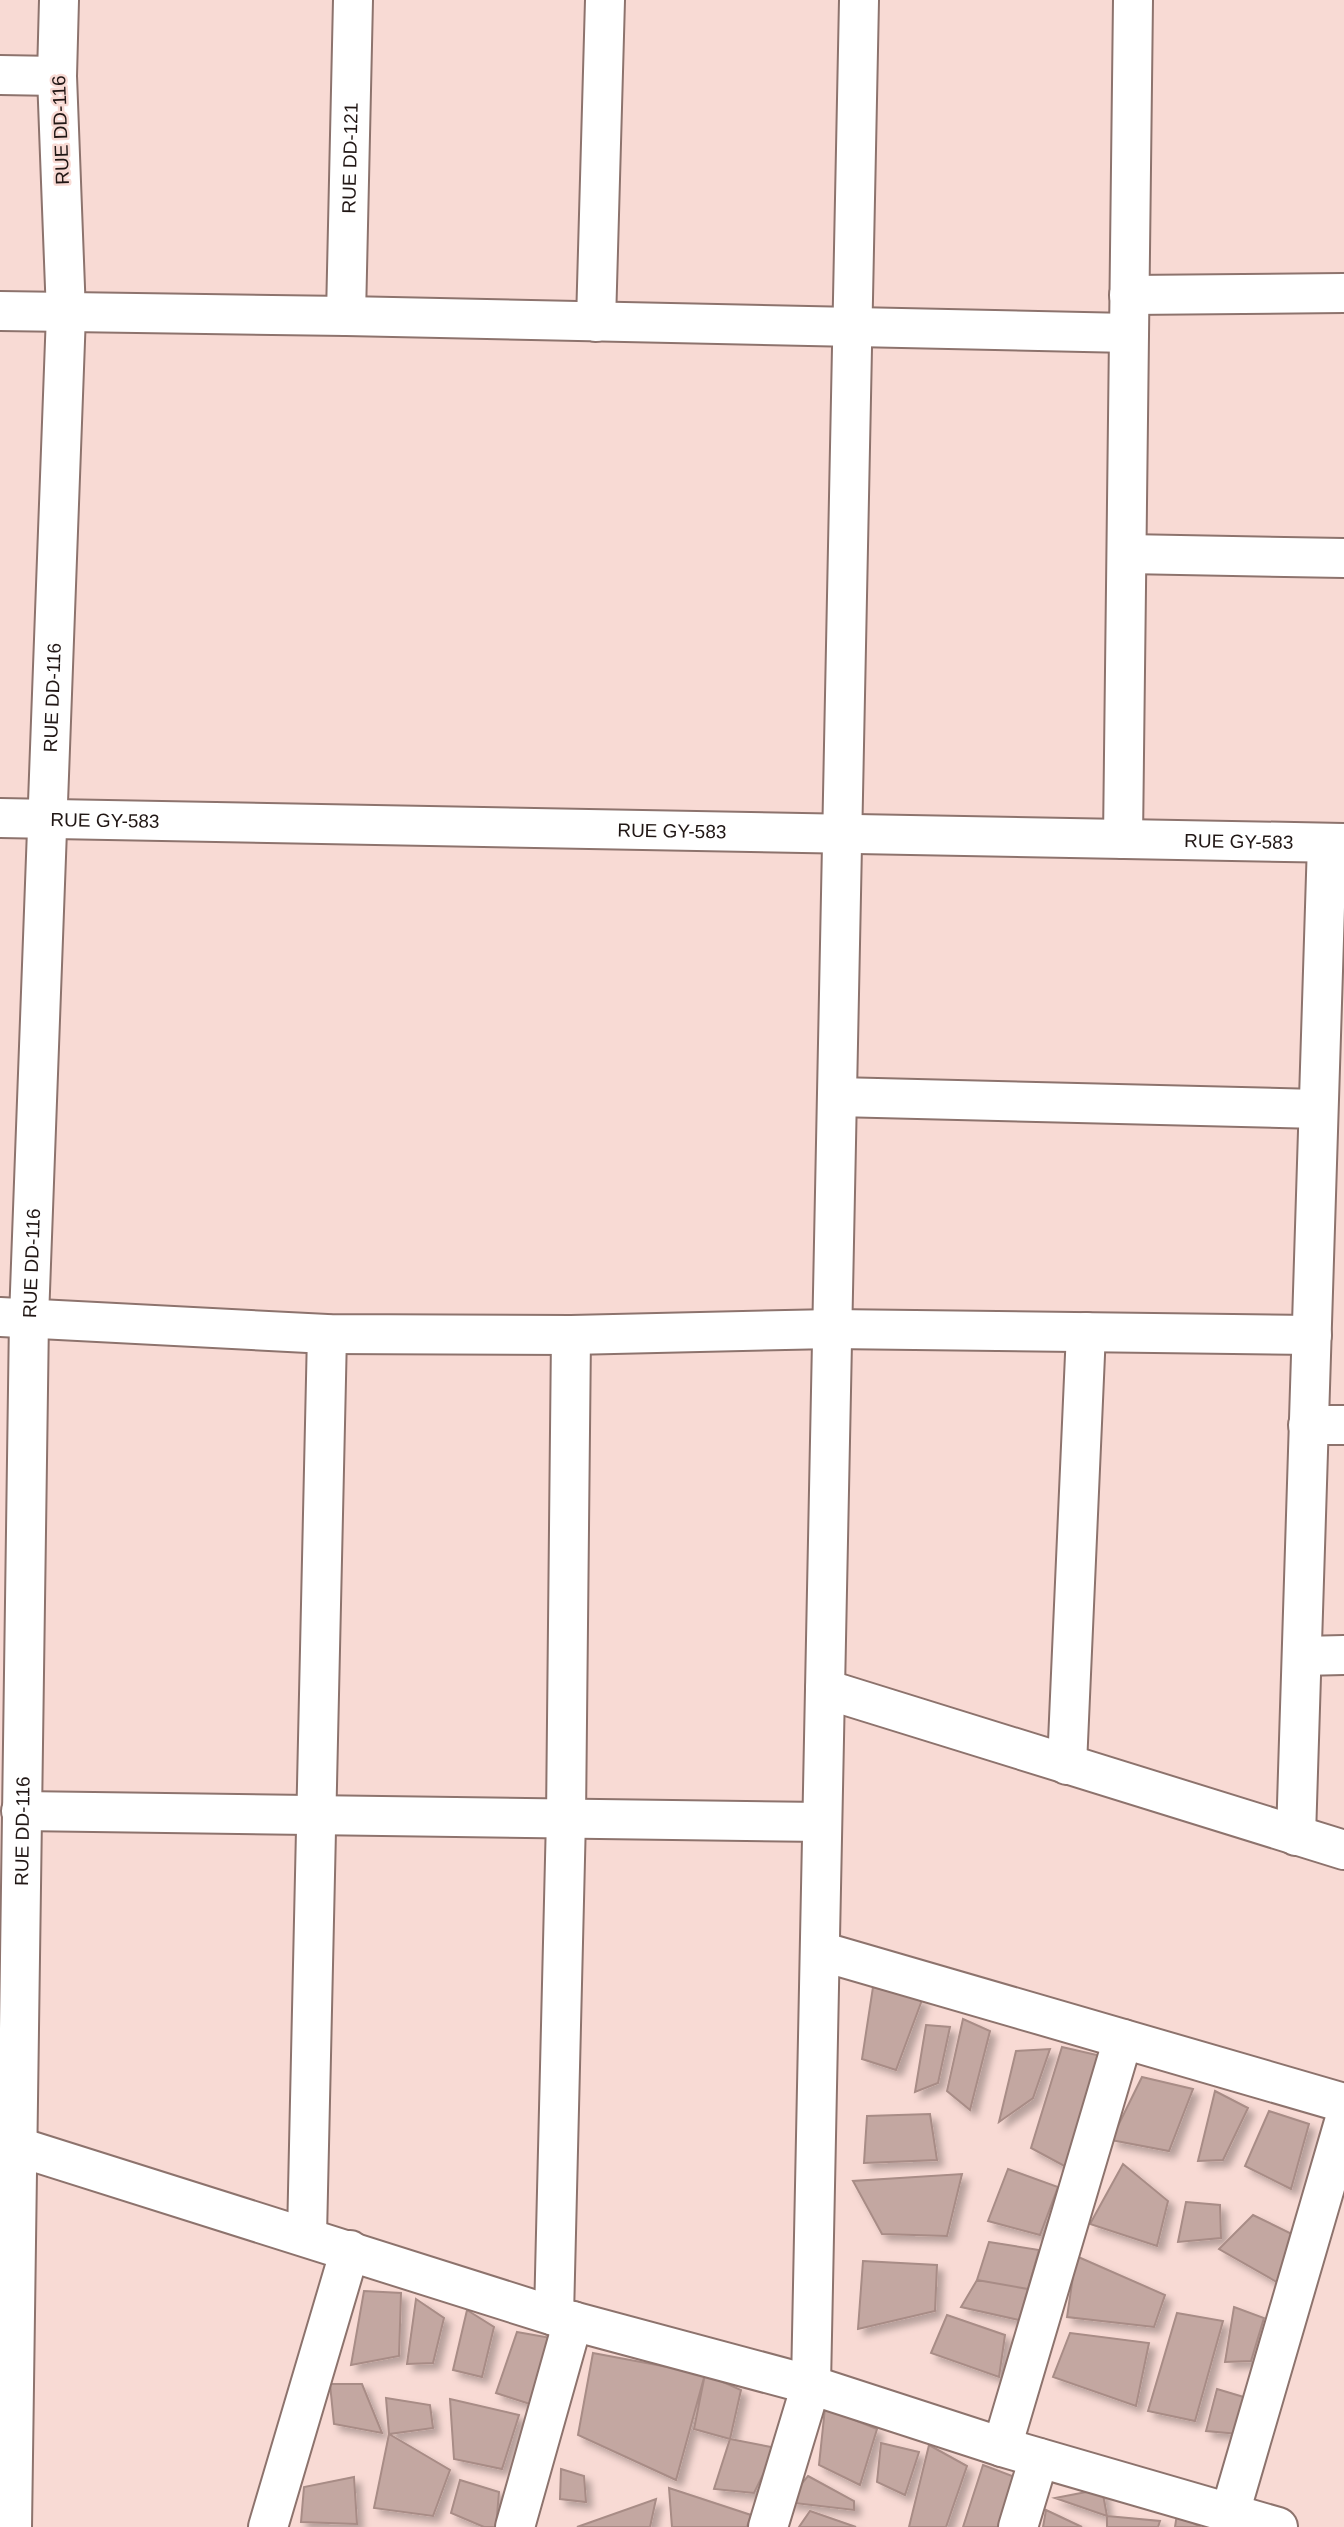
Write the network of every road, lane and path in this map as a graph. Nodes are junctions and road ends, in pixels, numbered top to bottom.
1 (59, 0) edge
2 (353, 0) edge
3 (605, 0) edge
4 (859, 0) edge
5 (1133, 0) edge
6 (0, 75) edge
7 (57, 76) junction
8 (1344, 293) edge
9 (1129, 295) junction
10 (0, 311) edge
11 (66, 314) junction
12 (346, 316) junction
13 (596, 322) junction
14 (853, 327) junction
15 (1129, 334) junction
16 (1126, 554) junction
17 (1344, 558) edge
18 (0, 818) edge
19 (47, 819) junction
20 (842, 835) junction
21 (1123, 839) junction
22 (1336, 843) edge
23 (837, 1097) junction
24 (1318, 1109) junction
25 (15, 1317) edge
26 (832, 1329) junction
27 (1086, 1332) junction
28 (327, 1334) junction
29 (570, 1335) junction
30 (1312, 1335) junction
31 (1326, 1425) edge
32 (13, 1586) edge
33 (1344, 1655) edge
34 (1301, 1656) junction
35 (825, 1689) junction
36 (1067, 1765) junction
37 (21, 1811) junction
38 (315, 1813) junction
39 (566, 1818) junction
40 (822, 1822) junction
41 (1296, 1836) junction
42 (1344, 1850) edge
43 (820, 1951) junction
44 (1123, 2039) junction
45 (1344, 2103) edge
46 (1344, 2122) edge
47 (8, 2143) edge
48 (307, 2236) junction
49 (350, 2250) junction
50 (563, 2318) junction
51 (811, 2385) junction
52 (1002, 2447) junction
53 (1039, 2458) junction
54 (1230, 2513) junction
55 (12, 2527) edge
56 (268, 2527) edge
57 (515, 2527) edge
58 (768, 2527) edge
59 (1018, 2527) edge
60 (1275, 2527) edge

1 - 7 street, RUE DD-116
2 - 12 street, RUE DD-121
3 - 13 street
4 - 14 street
5 - 9 street
6 - 7 street
7 - 11 street, RUE DD-116
8 - 9 street
9 - 15 street
10 - 11 street
11 - 12 street
11 - 19 street, RUE DD-116
12 - 13 street
13 - 14 street
14 - 15 street
14 - 20 street
15 - 16 street
16 - 17 street
16 - 21 street
18 - 19 street, RUE GY-583
19 - 20 street, RUE GY-583
19 - 25 street, RUE DD-116
20 - 21 street, RUE GY-583
20 - 23 street
21 - 22 street, RUE GY-583
22 - 24 street
23 - 24 street
23 - 26 street
24 - 30 street
25 - 28 street
25 - 32 street, RUE DD-116
26 - 27 street
26 - 29 street
26 - 35 street
27 - 30 street
27 - 36 street
28 - 29 street
28 - 38 street
29 - 39 street
30 - 31 street
31 - 34 street
32 - 37 street, RUE DD-116
33 - 34 street
34 - 41 street
35 - 36 street
35 - 40 street
36 - 41 street
37 - 38 street
37 - 47 street, RUE DD-116
38 - 39 street
38 - 48 street
39 - 40 street
39 - 50 street
40 - 43 street
41 - 42 street
43 - 44 street
43 - 51 street
44 - 45 street
44 - 52 street
46 - 54 street
47 - 48 street
47 - 55 street, RUE DD-116
48 - 49 street
49 - 50 street
49 - 56 street
50 - 51 street
50 - 57 street
51 - 52 street
51 - 58 street
52 - 53 street
53 - 54 street
53 - 59 street
54 - 60 street

